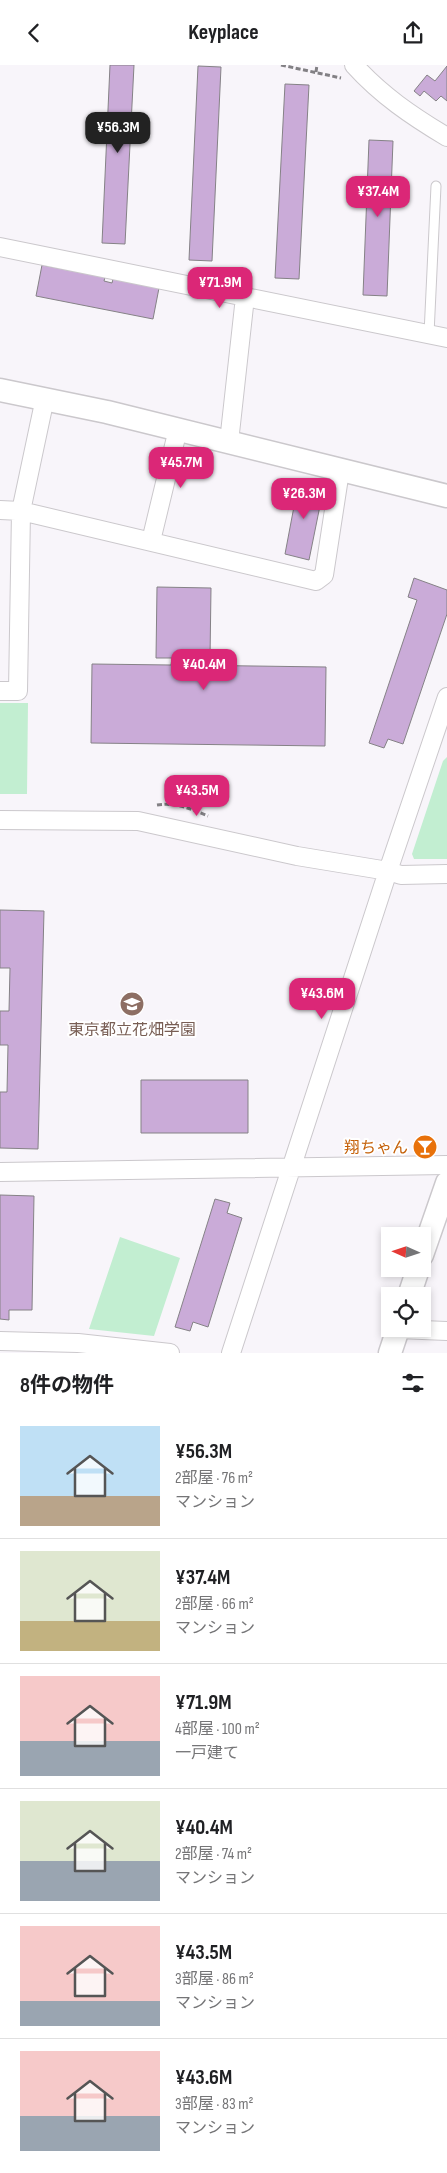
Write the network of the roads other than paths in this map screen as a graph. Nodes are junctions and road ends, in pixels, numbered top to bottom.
1 (356, 68) edge
2 (447, 137) edge
3 (436, 187) dead end
4 (0, 247) edge
5 (245, 297) junction
6 (429, 334) junction
7 (447, 338) edge
8 (0, 390) edge
9 (45, 398) junction
10 (178, 429) junction
11 (229, 442) junction
12 (340, 471) junction
13 (447, 496) edge
14 (0, 510) edge
15 (21, 511) junction
16 (151, 541) junction
17 (0, 691) edge
18 (447, 697) edge
19 (440, 742) edge
20 (0, 820) edge
21 (388, 871) junction
22 (447, 874) edge
23 (447, 1165) edge
24 (291, 1168) junction
25 (0, 1172) edge
26 (447, 1183) edge
27 (431, 1229) edge
28 (431, 1330) edge
29 (447, 1331) edge
30 (395, 1337) edge
31 (0, 1341) edge
32 (50, 1347) edge
33 (139, 1351) edge
34 (170, 1353) edge
35 (231, 1353) edge
36 (390, 1353) edge

1 - 2 street
3 - 6 lane
4 - 5 street
5 - 6 street
5 - 11 street
6 - 7 street
8 - 9 street
9 - 10 street
9 - 15 street
10 - 11 street
10 - 16 street
11 - 12 street
12 - 13 street
12 - 16 street
14 - 15 street
15 - 16 street
15 - 17 street
18 - 19 street
19 - 21 street
20 - 21 street
21 - 22 street
21 - 24 street
23 - 24 street
24 - 25 street
24 - 35 street
26 - 27 street
28 - 29 street
30 - 36 street
31 - 32 street
32 - 33 street
33 - 34 street

